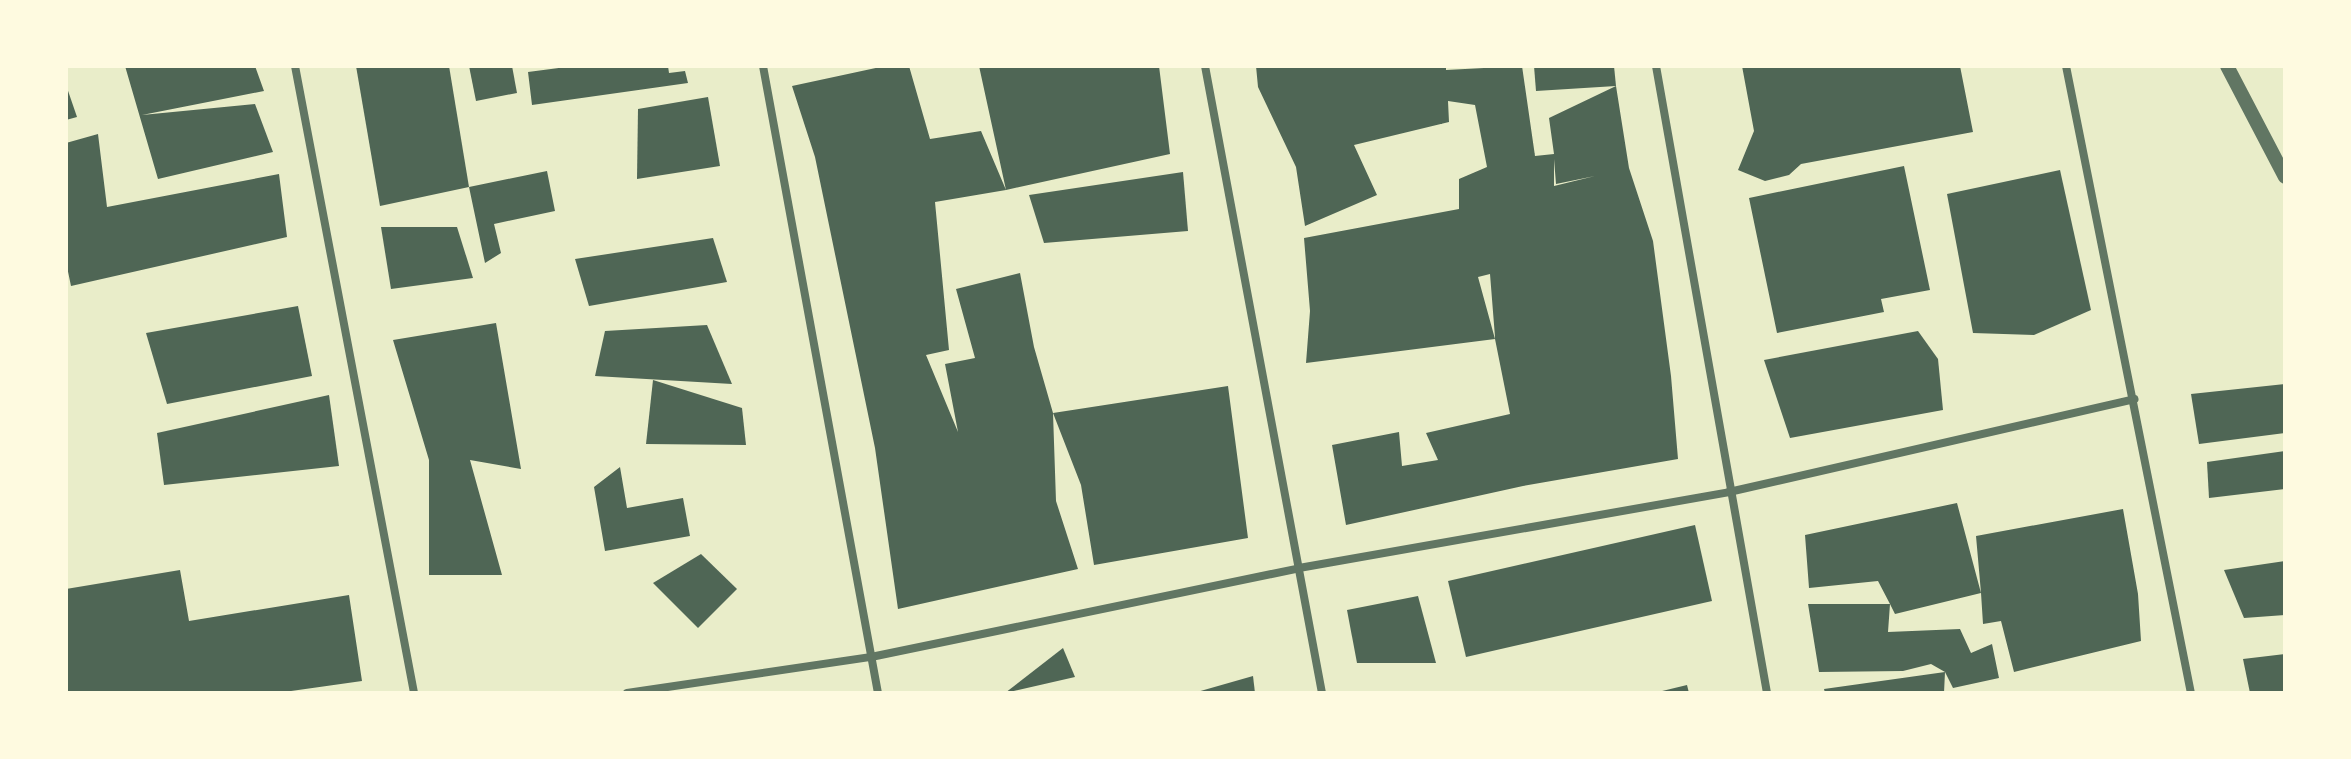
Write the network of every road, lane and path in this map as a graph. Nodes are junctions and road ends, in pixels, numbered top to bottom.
1 (295, 66) edge
2 (763, 66) edge
3 (1205, 66) edge
4 (1656, 66) edge
5 (2066, 66) edge
6 (2227, 66) edge
7 (2285, 177) edge
8 (2134, 399) junction
9 (1729, 492) junction
10 (1299, 568) junction
11 (871, 657) junction
12 (414, 693) edge
13 (627, 693) edge
14 (878, 693) edge
15 (1322, 693) edge
16 (1767, 693) edge
17 (2191, 693) edge

1 - 12 street
2 - 11 street
3 - 10 street
4 - 9 street
5 - 8 street
6 - 7 street
8 - 9 street
8 - 17 street
9 - 10 street
9 - 16 street
10 - 11 street
10 - 15 street
11 - 13 street
11 - 14 street

